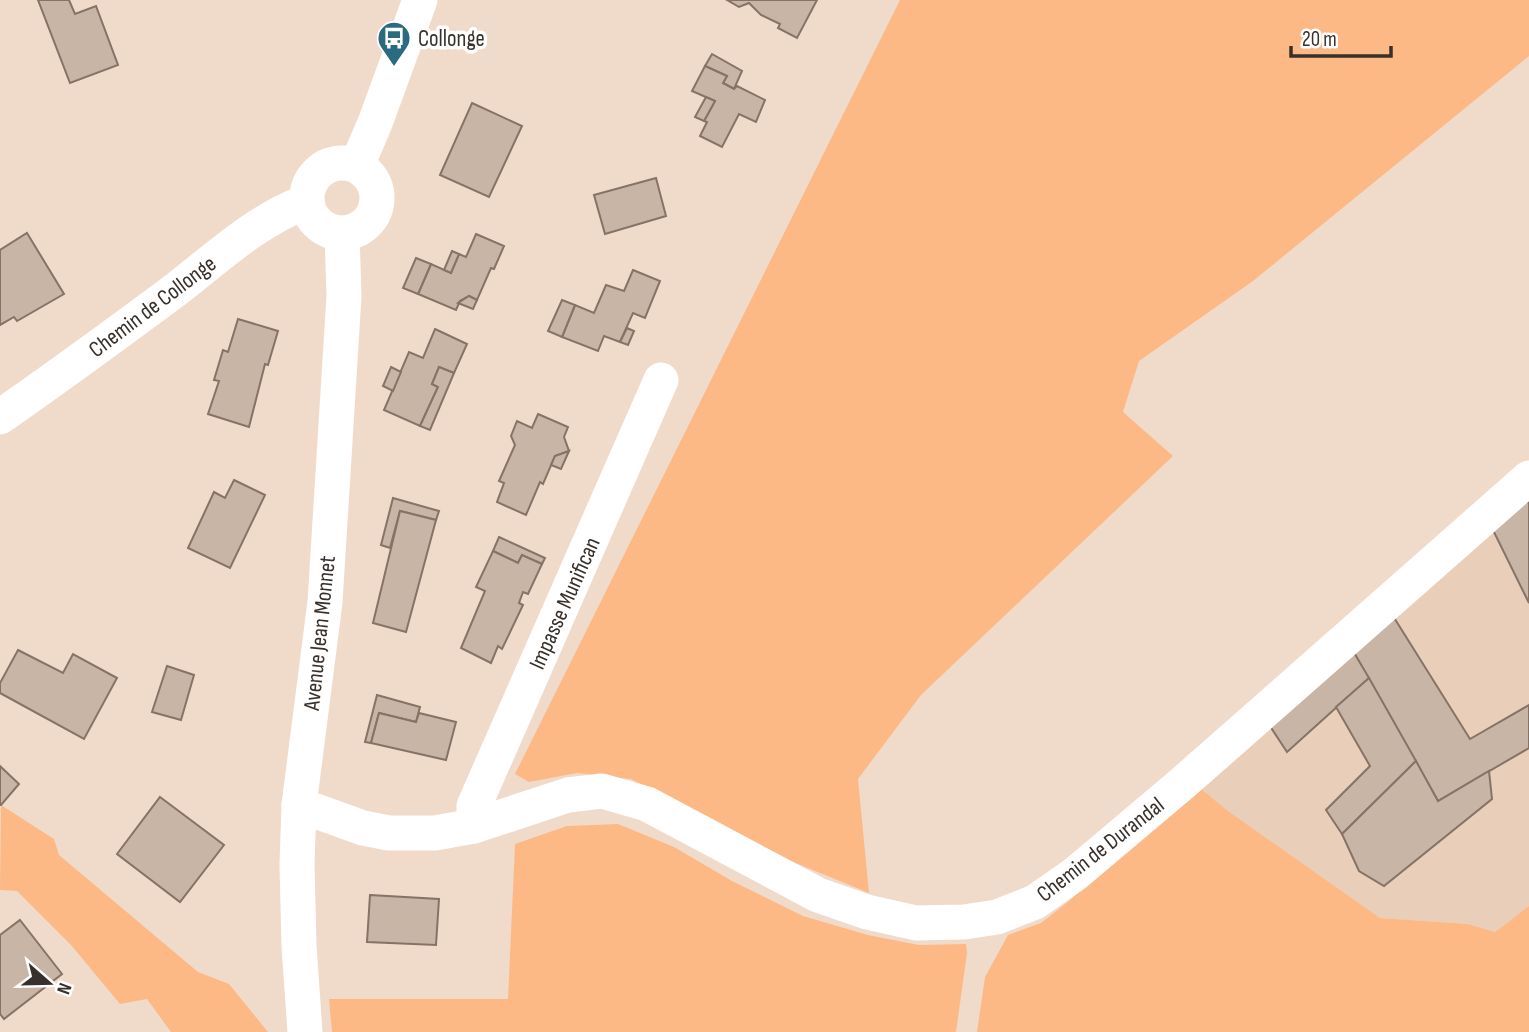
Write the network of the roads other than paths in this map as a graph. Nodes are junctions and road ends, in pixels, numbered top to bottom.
1 (419, 0) edge
2 (357, 165) junction
3 (306, 202) junction
4 (342, 234) junction
5 (661, 380) dead end
6 (0, 417) edge
7 (1529, 478) edge
8 (299, 805) junction
9 (474, 826) junction
10 (305, 1032) edge

1 - 2 street
2 - 3 street
2 - 4 street
3 - 4 street
3 - 6 street, Chemin de Collonge
4 - 8 street, Avenue Jean Monnet
5 - 9 street, Impasse Munifican
7 - 9 street, Chemin de Durandal
8 - 9 street, Chemin de Durandal
8 - 10 street, Avenue Jean Monnet

